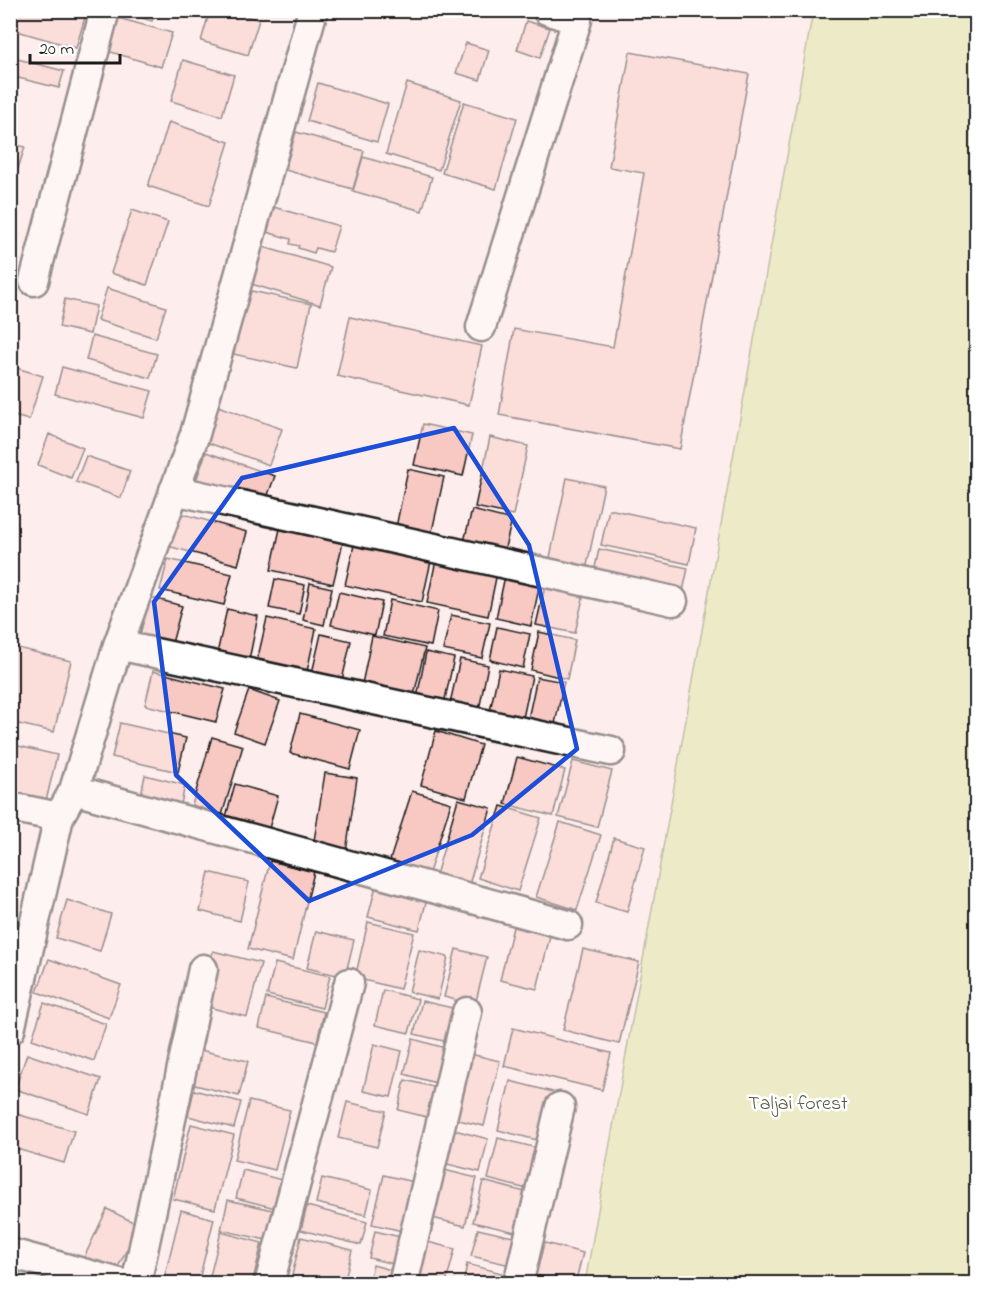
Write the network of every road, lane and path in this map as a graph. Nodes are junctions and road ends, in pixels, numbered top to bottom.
1 (105, 10) edge
2 (313, 10) edge
3 (547, 10) edge
4 (34, 281) dead end
5 (481, 327) dead end
6 (174, 490) junction
7 (673, 601) dead end
8 (117, 645) junction
9 (611, 751) dead end
10 (74, 790) junction
11 (10, 807) edge
12 (59, 817) junction
13 (568, 925) dead end
14 (203, 969) dead end
15 (350, 983) dead end
16 (467, 1012) dead end
17 (10, 1030) edge
18 (560, 1107) dead end
19 (10, 1253) edge
20 (123, 1284) edge
21 (136, 1284) edge
22 (269, 1284) edge
23 (404, 1284) edge
24 (518, 1284) edge

1 - 4 street
2 - 6 street
3 - 5 street
6 - 7 street
6 - 8 street
8 - 9 street
8 - 10 street
10 - 12 street
10 - 13 street
11 - 12 street
12 - 17 street
14 - 21 street
15 - 22 street
16 - 23 street
18 - 24 street
19 - 20 street

